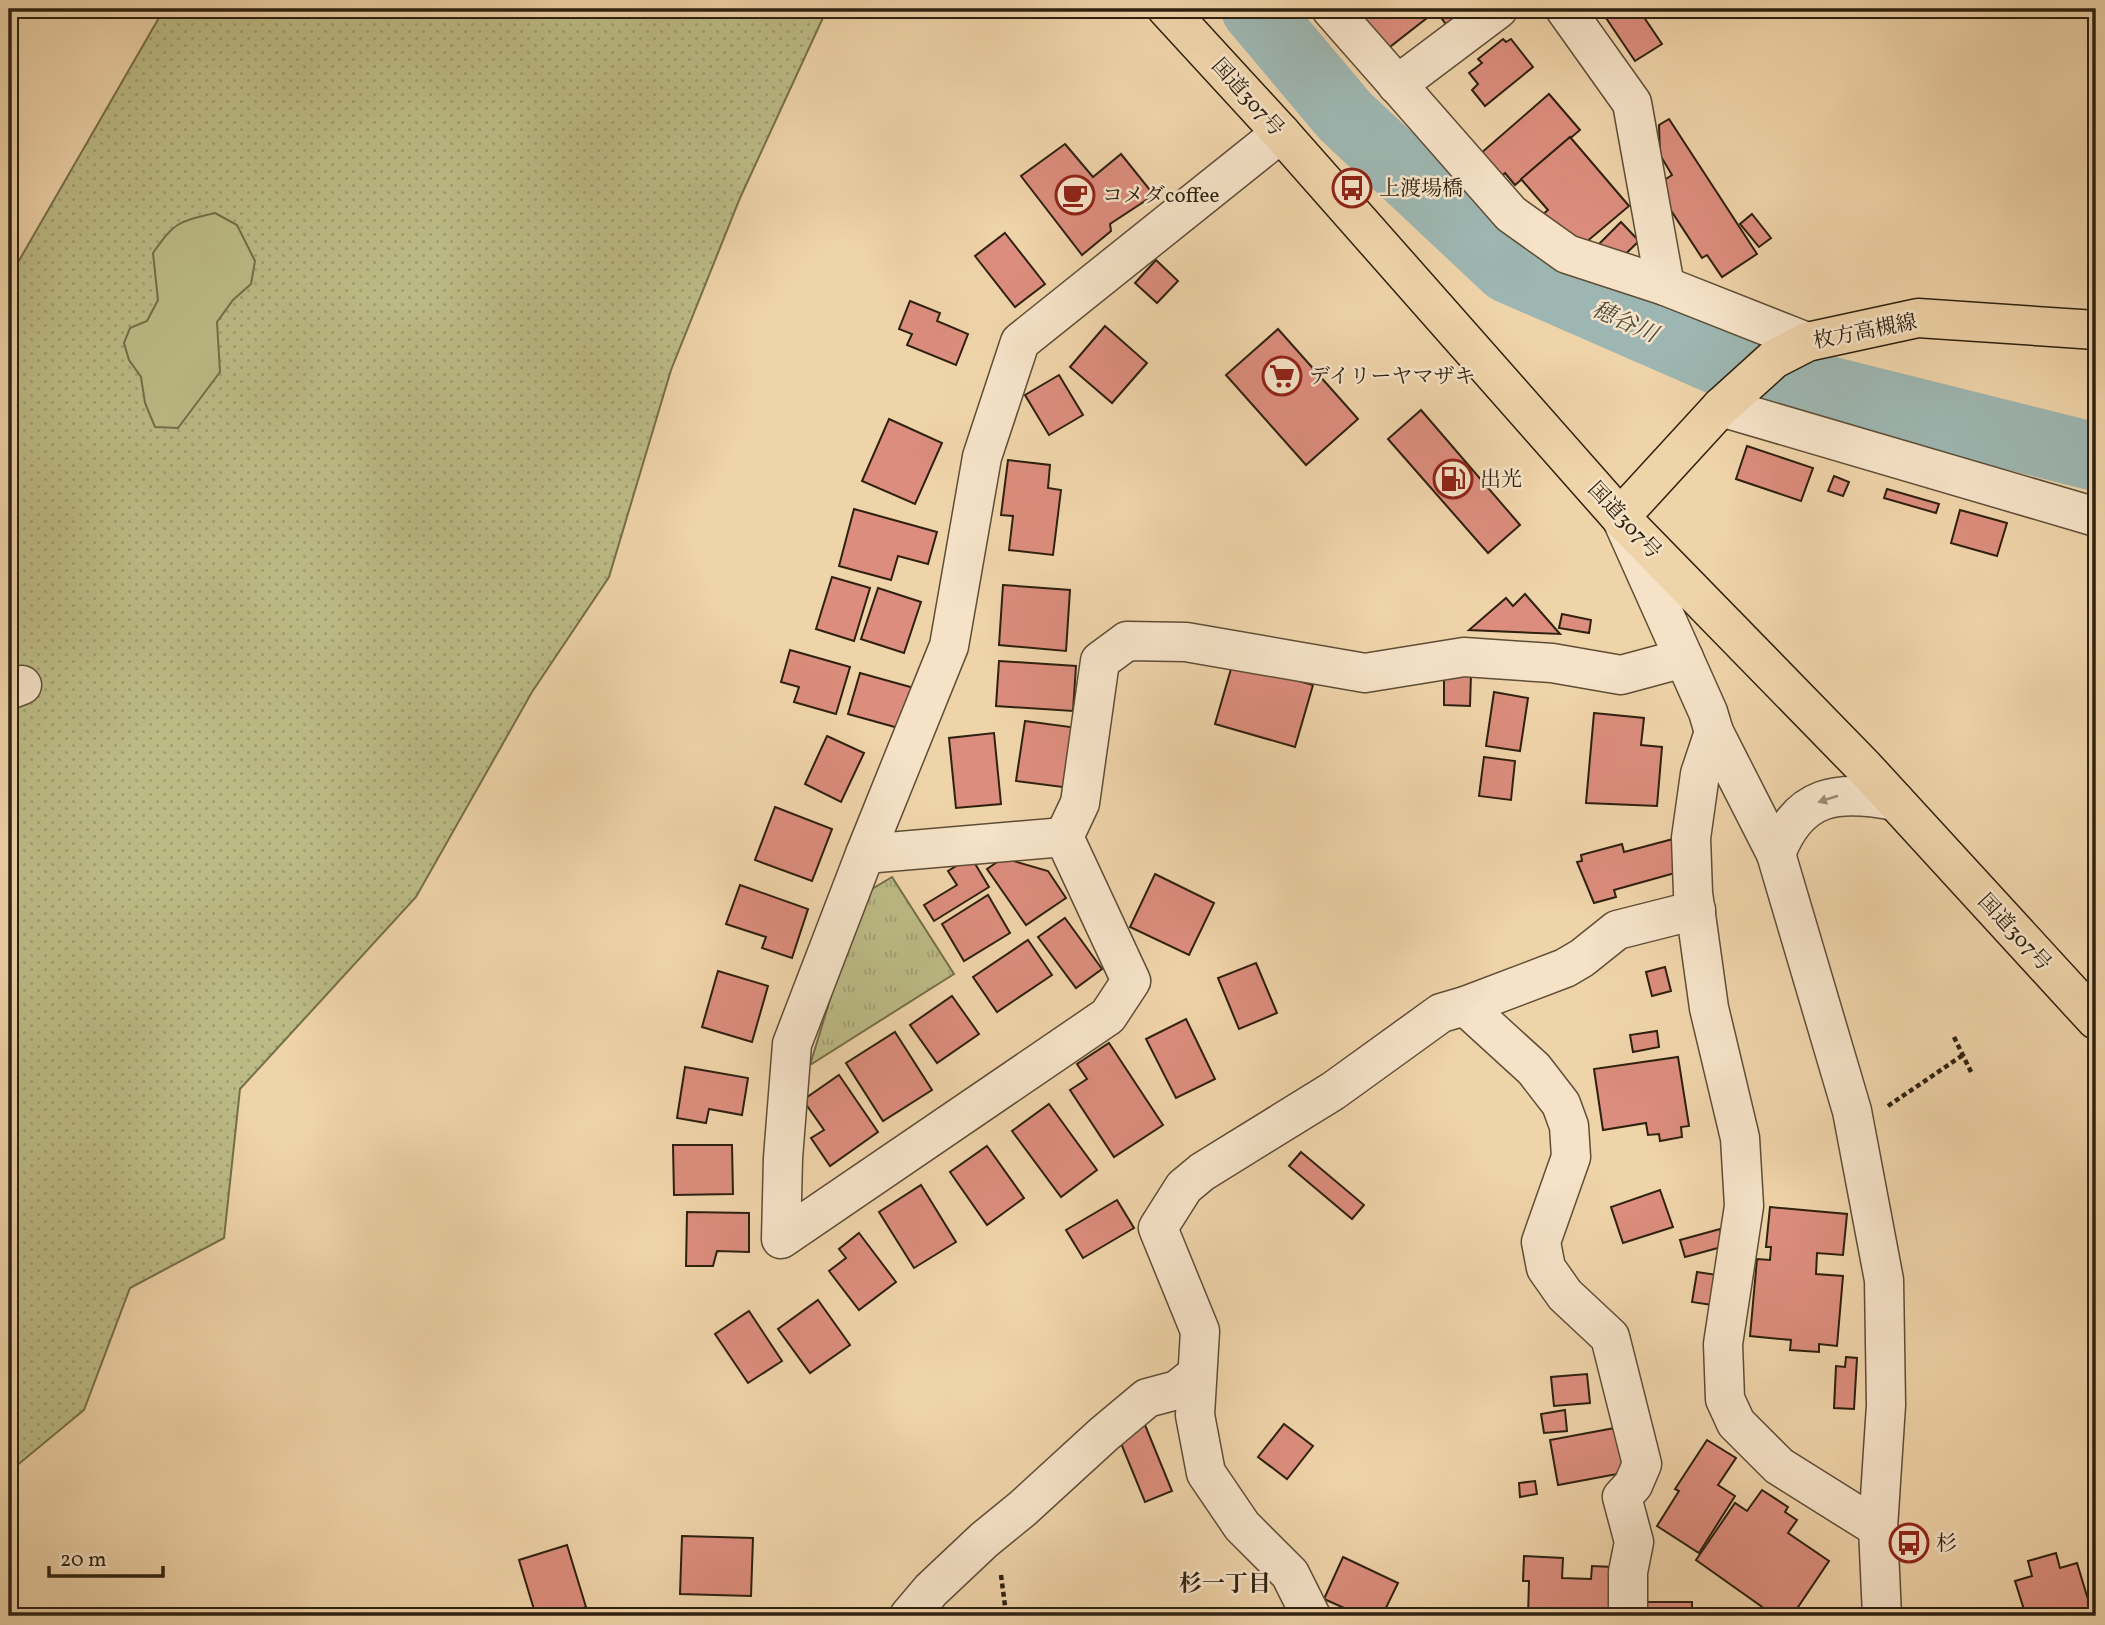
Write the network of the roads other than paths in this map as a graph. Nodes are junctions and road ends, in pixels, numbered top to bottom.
1 (1167, 9) edge
2 (1331, 9) edge
3 (1498, 9) edge
4 (1565, 9) edge
5 (1397, 85) junction
6 (1281, 133) junction
7 (1665, 286) junction
8 (2096, 330) edge
9 (1807, 342) junction
10 (1721, 407) junction
11 (1620, 517) junction
12 (2096, 517) edge
13 (1684, 658) junction
14 (1714, 732) junction
15 (1895, 801) junction
16 (1063, 837) junction
17 (865, 854) junction
18 (1776, 854) junction
19 (1696, 911) junction
20 (1465, 1006) junction
21 (2096, 1020) edge
22 (1197, 1374) junction
23 (1878, 1528) junction
24 (909, 1616) edge
25 (1311, 1616) edge
26 (1628, 1616) edge
27 (1882, 1616) edge

1 - 6 main road, 国道307号
2 - 5 street
3 - 5 street
4 - 7 street
5 - 7 street
6 - 11 main road, 国道307号
6 - 17 street
7 - 9 street
8 - 9 main road, 枚方高槻線
9 - 10 main road, 枚方高槻線
10 - 11 main road, 枚方高槻線
10 - 12 street
11 - 13 street
11 - 15 main road, 国道307号
13 - 14 street
13 - 16 street
14 - 18 street
14 - 19 street
15 -> 18 street
15 - 21 main road, 国道307号
16 - 17 street
16 - 17 street
18 - 23 street
19 - 20 street
19 - 23 street
20 - 22 street
20 - 26 street
22 - 24 street
22 - 25 street
23 - 27 street

